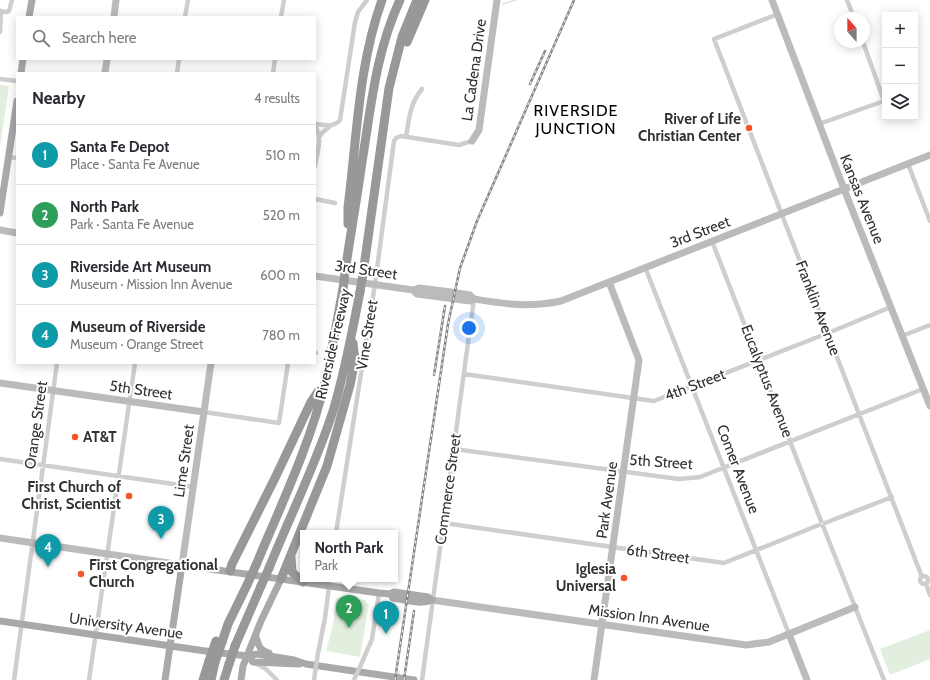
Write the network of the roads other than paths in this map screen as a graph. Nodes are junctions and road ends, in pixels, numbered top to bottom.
1 (12, 0) edge
2 (32, 0) edge
3 (116, 0) edge
4 (188, 0) edge
5 (284, 0) edge
6 (367, 0) edge
7 (382, 0) edge
8 (400, 0) edge
9 (417, 0) edge
10 (425, 0) edge
11 (497, 0) edge
12 (772, 0) edge
13 (847, 0) edge
14 (1, 11) edge
15 (852, 12) edge
16 (778, 14) junction
17 (29, 16) edge
18 (114, 16) edge
19 (185, 16) edge
20 (281, 16) edge
21 (0, 32) edge
22 (864, 48) edge
23 (23, 60) edge
24 (107, 60) edge
25 (179, 60) edge
26 (275, 60) edge
27 (21, 72) edge
28 (105, 72) edge
29 (177, 72) edge
30 (273, 72) edge
31 (0, 79) edge
32 (16, 81) edge
33 (389, 88) junction
34 (422, 89) dead end
35 (16, 107) edge
36 (819, 124) junction
37 (316, 125) edge
38 (330, 126) junction
39 (316, 127) edge
40 (319, 137) junction
41 (406, 137) junction
42 (472, 141) joint
43 (930, 156) edge
44 (8, 157) junction
45 (16, 158) edge
46 (316, 159) edge
47 (908, 164) junction
48 (844, 189) junction
49 (316, 199) edge
50 (335, 203) dead end
51 (928, 211) edge
52 (0, 213) edge
53 (782, 214) junction
54 (930, 221) edge
55 (0, 230) edge
56 (16, 233) edge
57 (712, 240) junction
58 (346, 263) junction
59 (645, 267) junction
60 (316, 276) edge
61 (609, 282) junction
62 (375, 284) junction
63 (474, 299) junction
64 (891, 307) junction
65 (930, 325) edge
66 (828, 333) junction
67 (352, 335) junction
68 (902, 336) junction
69 (758, 359) junction
70 (57, 364) edge
71 (135, 364) edge
72 (211, 364) edge
73 (288, 364) edge
74 (464, 374) junction
75 (325, 382) junction
76 (0, 383) edge
77 (692, 386) junction
78 (923, 389) junction
79 (54, 391) junction
80 (634, 398) junction
81 (129, 402) junction
82 (930, 406) edge
83 (204, 412) junction
84 (860, 414) junction
85 (790, 441) junction
86 (454, 449) junction
87 (0, 459) edge
88 (43, 465) junction
89 (724, 468) junction
90 (624, 473) junction
91 (118, 476) junction
92 (194, 487) junction
93 (892, 497) junction
94 (444, 523) junction
95 (822, 524) junction
96 (301, 530) edge
97 (336, 530) edge
98 (300, 534) edge
99 (0, 538) edge
100 (32, 543) junction
101 (613, 547) junction
102 (755, 550) junction
103 (107, 555) junction
104 (291, 556) junction
105 (182, 565) junction
106 (230, 571) junction
107 (922, 577) junction
108 (929, 578) edge
109 (281, 579) junction
110 (300, 579) edge
111 (300, 582) edge
112 (303, 582) edge
113 (330, 582) edge
114 (926, 584) junction
115 (379, 593) junction
116 (930, 595) edge
117 (432, 600) junction
118 (855, 607) junction
119 (0, 621) edge
120 (22, 624) junction
121 (602, 625) junction
122 (95, 634) junction
123 (789, 634) junction
124 (256, 637) junction
125 (170, 646) junction
126 (248, 656) junction
127 (278, 658) junction
128 (212, 661) junction
129 (253, 662) junction
130 (306, 664) junction
131 (422, 677) edge
132 (14, 680) edge
133 (89, 680) edge
134 (165, 680) edge
135 (203, 680) edge
136 (211, 680) edge
137 (224, 680) edge
138 (241, 680) edge
139 (277, 680) edge
140 (314, 680) edge
141 (354, 680) edge
142 (414, 680) edge
143 (594, 680) edge
144 (807, 680) edge
145 (884, 680) edge

1 - 14 street
2 - 17 main road
3 - 18 main road
4 - 19 street
5 - 20 street
6 - 38 street
7 - 58 highway
8 - 58 highway, Riverside Freeway
9 - 33 highway, Riverside Freeway
10 - 33 highway
11 - 42 main road, La Cadena Drive
12 - 16 main road, Kansas Avenue
13 - 15 street
14 - 21 street
16 - 36 main road, Kansas Avenue
16 - 53 street, Franklin Avenue
22 - 36 street
23 - 27 main road
24 - 28 main road
25 - 29 street
26 - 30 street
31 - 32 street
33 - 67 highway, Riverside Freeway, bridge
34 - 41 street
35 - 44 main road
36 - 48 main road, Kansas Avenue
37 - 38 street
38 - 40 street
39 - 40 street
40 - 46 street
41 - 42 street
41 - 62 street, Vine Street
43 - 47 main road, 3rd Street
44 - 45 street
44 - 52 main road
47 - 48 main road, 3rd Street
47 - 51 street
48 - 53 main road, 3rd Street
48 - 64 main road, Kansas Avenue
49 - 50 street
51 - 54 street
53 - 57 main road, 3rd Street
53 - 66 street, Franklin Avenue
55 - 56 main road
57 - 59 main road, 3rd Street
57 - 69 street, Eucalyptus Avenue
58 - 75 highway, Riverside Freeway, bridge
59 - 61 main road, 3rd Street
59 - 77 street, Comer Avenue
60 - 62 main road, 3rd Street
61 - 63 main road, 3rd Street
61 - 80 main road, Park Avenue
62 - 63 main road, 3rd Street
62 - 97 street, Vine Street
63 - 74 street, Commerce Street
64 - 66 street, 4th Street
64 - 68 main road, Kansas Avenue
65 - 68 street
66 - 69 street, 4th Street
66 - 84 street, Franklin Avenue
67 - 96 highway
67 - 137 highway, Riverside Freeway, bridge
68 - 78 main road, Kansas Avenue
69 - 77 street, 4th Street
69 - 85 street, Eucalyptus Avenue
70 - 79 street, Orange Street
71 - 81 street
72 - 83 main road, Lime Street
73 - 83 street, 5th Street
74 - 80 street, 4th Street
74 - 86 street, Commerce Street
75 - 106 highway
75 - 128 highway, Riverside Freeway, bridge
76 - 79 main road, 5th Street
77 - 80 street, 4th Street
77 - 89 street, Comer Avenue
78 - 82 main road, Kansas Avenue
78 - 84 street, 5th Street
79 - 81 main road, 5th Street
79 - 88 street, Orange Street
80 - 90 main road, Park Avenue
81 - 83 main road, 5th Street
81 - 91 street
83 - 92 main road, Lime Street
84 - 85 street, 5th Street
84 - 93 street, Franklin Avenue
85 - 89 street, 5th Street
85 - 95 street, Eucalyptus Avenue
86 - 90 street, 5th Street
86 - 94 street, Commerce Street
87 - 88 street
88 - 91 street
88 - 100 street, Orange Street
89 - 90 street, 5th Street
89 - 102 street, Comer Avenue
90 - 101 main road, Park Avenue
91 - 92 street
91 - 103 street
92 - 105 main road, Lime Street
93 - 95 street, 6th Street
93 - 107 street, Franklin Avenue
94 - 101 street, 6th Street
94 - 117 street, Commerce Street
95 - 102 street, 6th Street
95 - 118 street, Eucalyptus Avenue
98 - 104 highway
99 - 100 main road, Mission Inn Avenue
100 - 103 main road, Mission Inn Avenue
100 - 120 street, Orange Street
101 - 102 street, 6th Street
101 - 121 main road, Park Avenue
102 - 123 street, Comer Avenue
103 - 105 main road, Mission Inn Avenue
103 - 122 street
104 - 109 highway
104 - 110 highway
105 - 106 main road, Mission Inn Avenue
105 - 125 main road, Lime Street
106 - 109 main road, Mission Inn Avenue
107 - 108 street
107 - 114 street
108 - 114 street
109 - 111 main road, Mission Inn Avenue
109 - 124 main road
112 - 113 main road, Mission Inn Avenue
113 - 115 main road, Mission Inn Avenue
113 - 140 street, bridge
114 - 116 street
115 - 117 main road, Mission Inn Avenue
115 - 141 street, bridge
117 - 121 main road, Mission Inn Avenue
117 - 131 street, Commerce Street
118 - 123 main road, Mission Inn Avenue
118 - 145 street, Eucalyptus Avenue
119 - 120 main road, University Avenue
120 - 122 main road, University Avenue
120 - 132 street, Orange Street
121 - 123 main road, Mission Inn Avenue
121 - 143 main road, Park Avenue
122 - 125 main road, University Avenue
122 - 133 street
123 - 144 main road, Comer Avenue
124 - 126 main road
124 - 127 main road
125 - 126 main road, University Avenue
125 - 134 main road, Lime Street
126 - 127 main road, University Avenue
126 - 129 main road
126 - 138 main road
127 - 130 main road, University Avenue
128 - 135 highway
128 - 136 highway
129 - 130 main road, University Avenue
129 - 139 street
130 - 142 main road, University Avenue

